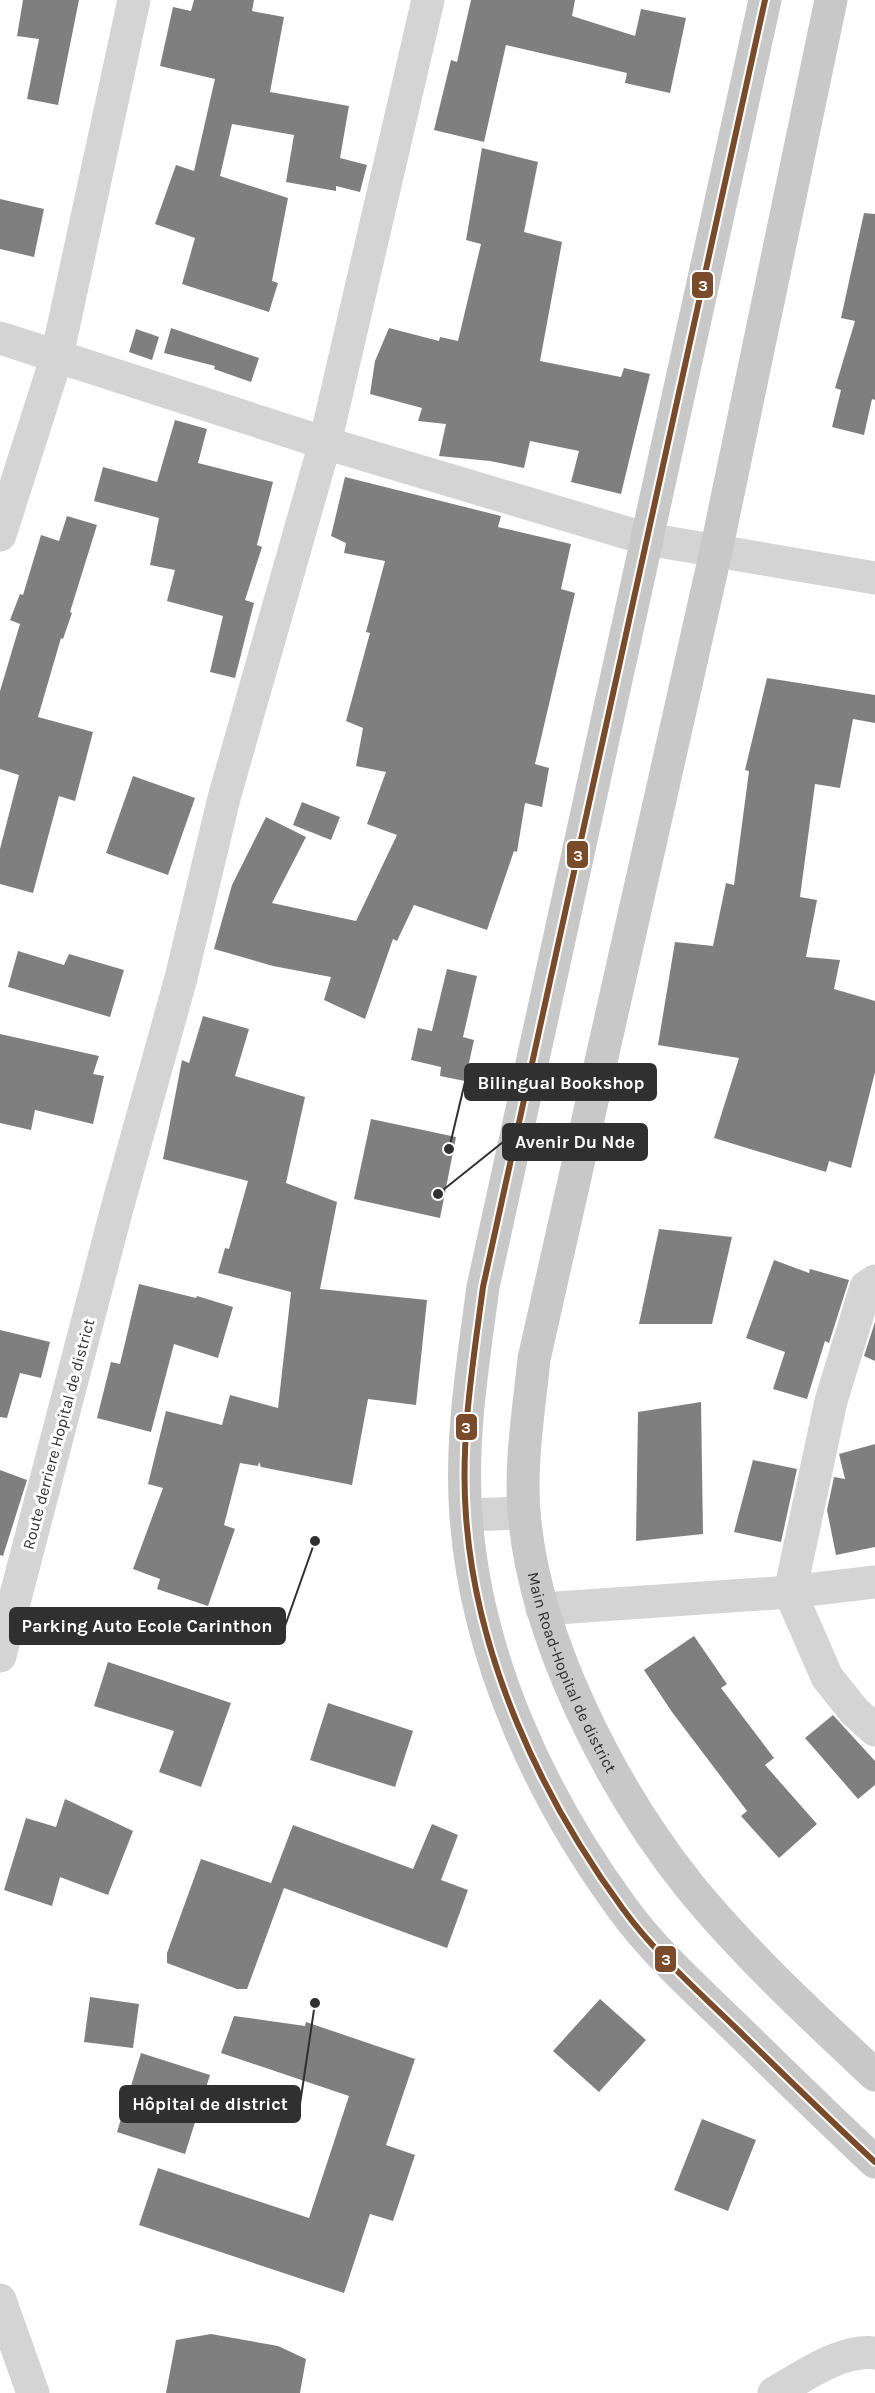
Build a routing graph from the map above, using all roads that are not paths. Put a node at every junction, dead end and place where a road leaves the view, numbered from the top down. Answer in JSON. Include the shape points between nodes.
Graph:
{"nodes":[{"id":1,"x":134,"y":0,"type":"edge"},
{"id":2,"x":428,"y":0,"type":"edge"},
{"id":3,"x":765,"y":0,"type":"edge"},
{"id":4,"x":831,"y":0,"type":"edge"},
{"id":5,"x":0,"y":338,"type":"edge"},
{"id":6,"x":57,"y":356,"type":"junction"},
{"id":7,"x":325,"y":444,"type":"junction"},
{"id":8,"x":0,"y":535,"type":"edge"},
{"id":9,"x":647,"y":539,"type":"junction"},
{"id":10,"x":716,"y":551,"type":"junction"},
{"id":11,"x":875,"y":578,"type":"edge"},
{"id":12,"x":875,"y":1281,"type":"edge"},
{"id":13,"x":524,"y":1513,"type":"junction"},
{"id":14,"x":466,"y":1515,"type":"junction"},
{"id":15,"x":875,"y":1582,"type":"edge"},
{"id":16,"x":790,"y":1592,"type":"junction"},
{"id":17,"x":542,"y":1609,"type":"junction"},
{"id":18,"x":0,"y":1656,"type":"edge"},
{"id":19,"x":875,"y":1730,"type":"edge"},
{"id":20,"x":875,"y":2075,"type":"edge"},
{"id":21,"x":875,"y":2162,"type":"edge"},
{"id":22,"x":0,"y":2300,"type":"edge"},
{"id":23,"x":875,"y":2353,"type":"edge"},
{"id":24,"x":33,"y":2393,"type":"edge"},
{"id":25,"x":774,"y":2393,"type":"edge"}],
"edges":[{"from":1,"to":6,"type":"street"},
{"from":2,"to":7,"type":"street","name":"Route derriere Hopital de district"},
{"from":3,"to":9,"type":"main road"},
{"from":4,"to":10,"type":"main road","name":"Main Road-Hopital de district"},
{"from":5,"to":6,"type":"street"},
{"from":6,"to":7,"type":"street"},
{"from":6,"to":8,"type":"street"},
{"from":7,"to":9,"type":"street"},
{"from":7,"to":18,"type":"street","name":"Route derriere Hopital de district","via":[[224,798],[181,978]]},
{"from":9,"to":10,"type":"street"},
{"from":9,"to":14,"type":"main road","via":[[483,1287],[465,1434]]},
{"from":10,"to":11,"type":"street"},
{"from":10,"to":13,"type":"main road","name":"Main Road-Hopital de district","via":[[534,1359],[524,1448]]},
{"from":12,"to":16,"type":"street","via":[[866,1287],[831,1401]]},
{"from":13,"to":14,"type":"street"},
{"from":13,"to":17,"type":"main road","name":"Main Road-Hopital de district"},
{"from":14,"to":21,"type":"main road","via":[[477,1599],[505,1691],[538,1769],[578,1841],[624,1911],[697,1990]]},
{"from":15,"to":16,"type":"street"},
{"from":16,"to":17,"type":"street"},
{"from":16,"to":19,"type":"street","via":[[827,1677]]},
{"from":17,"to":20,"type":"main road","name":"Main Road-Hopital de district","via":[[580,1708],[629,1800],[691,1888],[780,1984]]},
{"from":22,"to":24,"type":"street"},
{"from":23,"to":25,"type":"street","via":[[833,2361]]}]}
